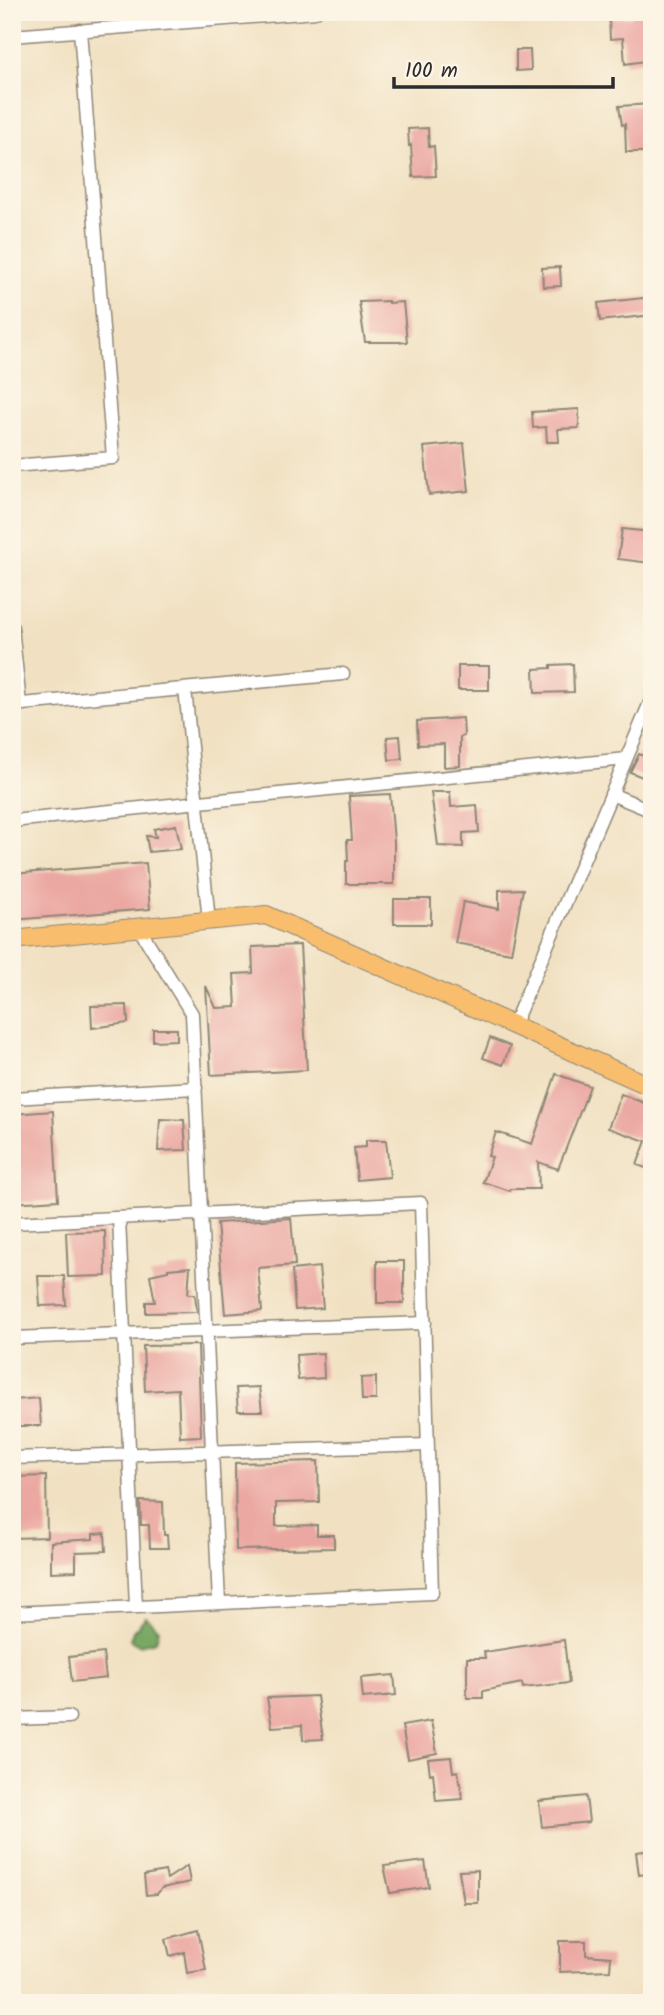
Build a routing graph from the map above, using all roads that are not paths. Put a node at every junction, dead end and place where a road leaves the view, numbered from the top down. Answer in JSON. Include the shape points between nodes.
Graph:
{"nodes":[{"id":1,"x":315,"y":12,"type":"edge"},
{"id":2,"x":80,"y":30,"type":"junction"},
{"id":3,"x":12,"y":36,"type":"edge"},
{"id":4,"x":12,"y":466,"type":"edge"},
{"id":5,"x":12,"y":627,"type":"edge"},
{"id":6,"x":343,"y":674,"type":"dead end"},
{"id":7,"x":185,"y":689,"type":"junction"},
{"id":8,"x":652,"y":698,"type":"edge"},
{"id":9,"x":16,"y":705,"type":"edge"},
{"id":10,"x":626,"y":759,"type":"junction"},
{"id":11,"x":611,"y":794,"type":"junction"},
{"id":12,"x":197,"y":802,"type":"junction"},
{"id":13,"x":652,"y":811,"type":"edge"},
{"id":14,"x":12,"y":821,"type":"edge"},
{"id":15,"x":209,"y":921,"type":"junction"},
{"id":16,"x":139,"y":928,"type":"junction"},
{"id":17,"x":12,"y":940,"type":"edge"},
{"id":18,"x":514,"y":1024,"type":"junction"},
{"id":19,"x":652,"y":1087,"type":"edge"},
{"id":20,"x":195,"y":1088,"type":"junction"},
{"id":21,"x":12,"y":1098,"type":"edge"},
{"id":22,"x":201,"y":1213,"type":"junction"},
{"id":23,"x":119,"y":1218,"type":"junction"},
{"id":24,"x":12,"y":1223,"type":"edge"},
{"id":25,"x":425,"y":1323,"type":"junction"},
{"id":26,"x":206,"y":1331,"type":"junction"},
{"id":27,"x":124,"y":1334,"type":"junction"},
{"id":28,"x":12,"y":1338,"type":"edge"},
{"id":29,"x":428,"y":1446,"type":"junction"},
{"id":30,"x":212,"y":1452,"type":"junction"},
{"id":31,"x":129,"y":1454,"type":"junction"},
{"id":32,"x":12,"y":1458,"type":"edge"},
{"id":33,"x":219,"y":1603,"type":"junction"},
{"id":34,"x":136,"y":1607,"type":"junction"},
{"id":35,"x":12,"y":1613,"type":"edge"},
{"id":36,"x":69,"y":1717,"type":"dead end"},
{"id":37,"x":12,"y":1719,"type":"edge"}],
"edges":[{"from":1,"to":2,"type":"street"},
{"from":2,"to":3,"type":"street"},
{"from":2,"to":4,"type":"street","via":[[113,458]]},
{"from":5,"to":9,"type":"street"},
{"from":6,"to":7,"type":"street"},
{"from":7,"to":9,"type":"street"},
{"from":7,"to":12,"type":"street"},
{"from":8,"to":10,"type":"street"},
{"from":10,"to":11,"type":"street"},
{"from":10,"to":12,"type":"street"},
{"from":11,"to":13,"type":"street"},
{"from":11,"to":18,"type":"street"},
{"from":12,"to":14,"type":"street"},
{"from":12,"to":15,"type":"street"},
{"from":15,"to":16,"type":"main road"},
{"from":15,"to":18,"type":"main road","via":[[266,915]]},
{"from":16,"to":17,"type":"main road"},
{"from":16,"to":20,"type":"street","via":[[192,1014]]},
{"from":18,"to":19,"type":"main road"},
{"from":20,"to":21,"type":"street"},
{"from":20,"to":22,"type":"street"},
{"from":22,"to":23,"type":"street"},
{"from":22,"to":25,"type":"street","via":[[421,1203]]},
{"from":22,"to":26,"type":"street"},
{"from":23,"to":24,"type":"street"},
{"from":23,"to":27,"type":"street"},
{"from":25,"to":26,"type":"street"},
{"from":25,"to":29,"type":"street"},
{"from":26,"to":27,"type":"street"},
{"from":26,"to":30,"type":"street"},
{"from":27,"to":28,"type":"street"},
{"from":27,"to":31,"type":"street"},
{"from":29,"to":30,"type":"street"},
{"from":29,"to":33,"type":"street","via":[[432,1593]]},
{"from":30,"to":31,"type":"street"},
{"from":30,"to":33,"type":"street"},
{"from":31,"to":32,"type":"street"},
{"from":31,"to":34,"type":"street"},
{"from":33,"to":34,"type":"street"},
{"from":34,"to":35,"type":"street"},
{"from":36,"to":37,"type":"street"}]}
